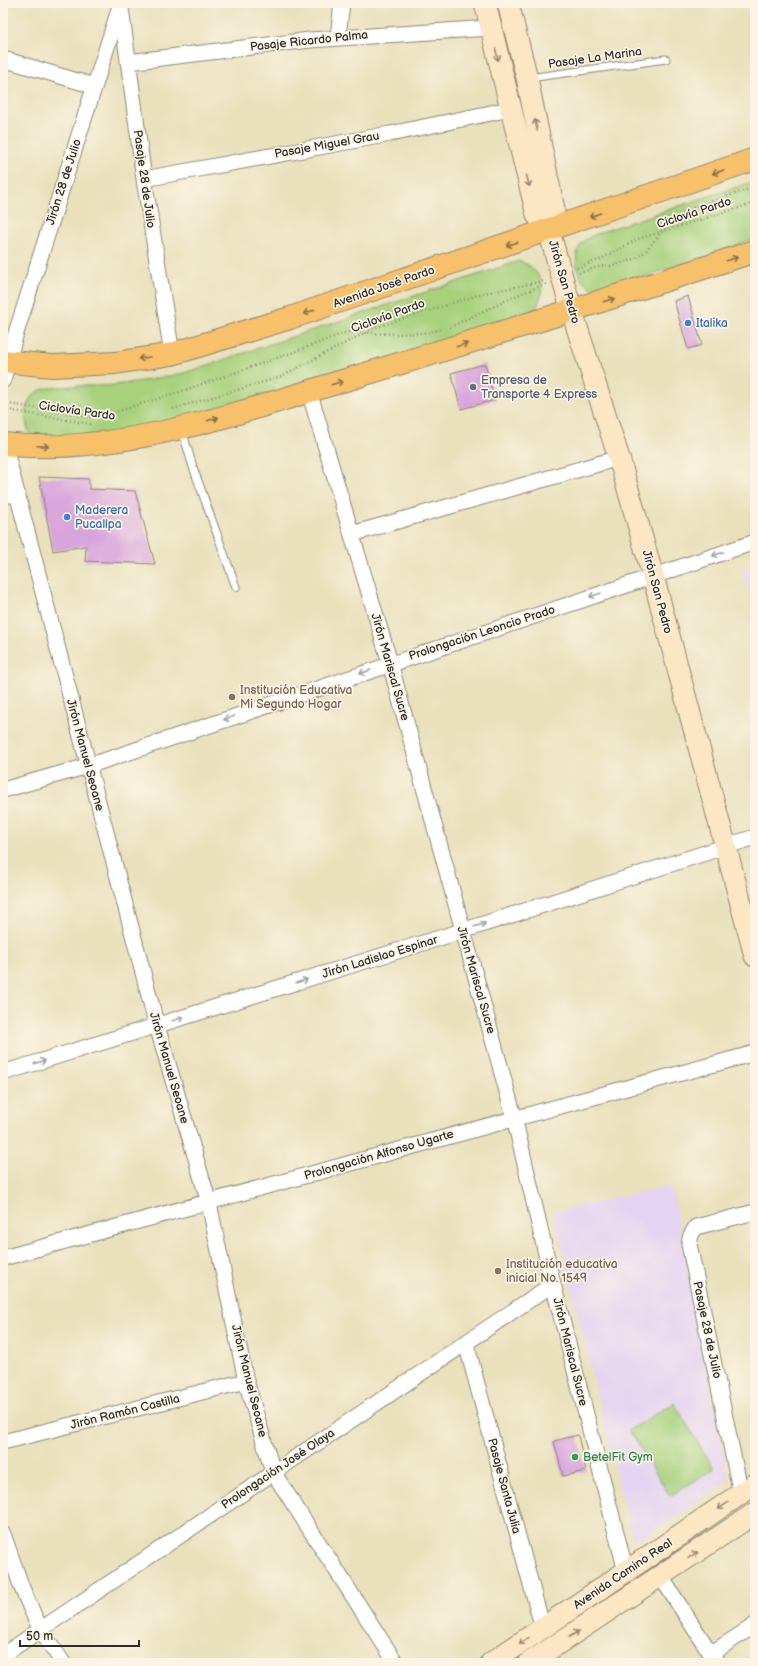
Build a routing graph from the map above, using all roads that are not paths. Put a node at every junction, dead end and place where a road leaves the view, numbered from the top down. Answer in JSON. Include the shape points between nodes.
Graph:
{"nodes":[{"id":1,"x":121,"y":3,"type":"edge"},
{"id":2,"x":342,"y":3,"type":"edge"},
{"id":3,"x":485,"y":3,"type":"edge"},
{"id":4,"x":508,"y":3,"type":"edge"},
{"id":5,"x":490,"y":28,"type":"junction"},
{"id":6,"x":338,"y":37,"type":"junction"},
{"id":7,"x":3,"y":59,"type":"edge"},
{"id":8,"x":666,"y":59,"type":"dead end"},
{"id":9,"x":128,"y":62,"type":"junction"},
{"id":10,"x":527,"y":78,"type":"junction"},
{"id":11,"x":94,"y":86,"type":"junction"},
{"id":12,"x":510,"y":109,"type":"junction"},
{"id":13,"x":755,"y":159,"type":"edge"},
{"id":14,"x":144,"y":179,"type":"junction"},
{"id":15,"x":549,"y":231,"type":"junction"},
{"id":16,"x":755,"y":251,"type":"edge"},
{"id":17,"x":572,"y":312,"type":"junction"},
{"id":18,"x":172,"y":354,"type":"junction"},
{"id":19,"x":5,"y":368,"type":"edge"},
{"id":20,"x":309,"y":391,"type":"junction"},
{"id":21,"x":175,"y":419,"type":"junction"},
{"id":22,"x":4,"y":444,"type":"edge"},
{"id":23,"x":618,"y":458,"type":"junction"},
{"id":24,"x":10,"y":495,"type":"edge"},
{"id":25,"x":352,"y":534,"type":"junction"},
{"id":26,"x":755,"y":542,"type":"edge"},
{"id":27,"x":653,"y":576,"type":"junction"},
{"id":28,"x":236,"y":587,"type":"dead end"},
{"id":29,"x":390,"y":663,"type":"junction"},
{"id":30,"x":88,"y":766,"type":"junction"},
{"id":31,"x":3,"y":790,"type":"edge"},
{"id":32,"x":755,"y":837,"type":"edge"},
{"id":33,"x":725,"y":846,"type":"junction"},
{"id":34,"x":462,"y":931,"type":"junction"},
{"id":35,"x":755,"y":956,"type":"edge"},
{"id":36,"x":157,"y":1026,"type":"junction"},
{"id":37,"x":755,"y":1052,"type":"edge"},
{"id":38,"x":3,"y":1073,"type":"edge"},
{"id":39,"x":514,"y":1117,"type":"junction"},
{"id":40,"x":209,"y":1203,"type":"junction"},
{"id":41,"x":755,"y":1212,"type":"edge"},
{"id":42,"x":3,"y":1258,"type":"edge"},
{"id":43,"x":553,"y":1284,"type":"junction"},
{"id":44,"x":466,"y":1343,"type":"junction"},
{"id":45,"x":246,"y":1381,"type":"junction"},
{"id":46,"x":3,"y":1442,"type":"edge"},
{"id":47,"x":273,"y":1472,"type":"junction"},
{"id":48,"x":748,"y":1489,"type":"edge"},
{"id":49,"x":755,"y":1513,"type":"edge"},
{"id":50,"x":3,"y":1534,"type":"edge"},
{"id":51,"x":626,"y":1572,"type":"junction"},
{"id":52,"x":661,"y":1577,"type":"junction"},
{"id":53,"x":755,"y":1626,"type":"edge"},
{"id":54,"x":40,"y":1629,"type":"junction"},
{"id":55,"x":543,"y":1629,"type":"junction"},
{"id":56,"x":3,"y":1655,"type":"edge"},
{"id":57,"x":714,"y":1658,"type":"edge"},
{"id":58,"x":63,"y":1663,"type":"edge"},
{"id":59,"x":396,"y":1663,"type":"edge"},
{"id":60,"x":491,"y":1663,"type":"edge"},
{"id":61,"x":529,"y":1663,"type":"edge"}],
"edges":[{"from":1,"to":9,"type":"street","name":"Pasaje 28 de Julio"},
{"from":1,"to":11,"type":"street","name":"Jirón 28 de Julio"},
{"from":2,"to":6,"type":"street"},
{"from":3,"to":5,"type":"main road","name":"Jirón San Pedro"},
{"from":4,"to":10,"type":"main road","name":"Jirón San Pedro"},
{"from":5,"to":6,"type":"street","name":"Pasaje Ricardo Palma"},
{"from":5,"to":12,"type":"main road","name":"Jirón San Pedro","one_way":true},
{"from":6,"to":9,"type":"street","name":"Pasaje Ricardo Palma"},
{"from":7,"to":11,"type":"street"},
{"from":8,"to":10,"type":"lane","name":"Pasaje La Marina"},
{"from":9,"to":14,"type":"street","name":"Pasaje 28 de Julio"},
{"from":15,"to":10,"type":"main road","name":"Jirón San Pedro","one_way":true,"via":[[554,209]]},
{"from":11,"to":19,"type":"street","name":"Jirón 28 de Julio"},
{"from":12,"to":14,"type":"street","name":"Pasaje Miguel Grau","via":[[390,134]]},
{"from":12,"to":15,"type":"main road","name":"Jirón San Pedro","one_way":true,"via":[[537,214]]},
{"from":13,"to":15,"type":"main road","name":"Avenida José Pardo","one_way":true},
{"from":14,"to":18,"type":"street","name":"Pasaje 28 de Julio"},
{"from":15,"to":17,"type":"main road","name":"Jirón San Pedro"},
{"from":15,"to":18,"type":"main road","name":"Avenida José Pardo","one_way":true,"via":[[290,318]]},
{"from":17,"to":16,"type":"main road","one_way":true},
{"from":20,"to":17,"type":"main road","one_way":true},
{"from":17,"to":23,"type":"main road","name":"Jirón San Pedro"},
{"from":18,"to":19,"type":"main road","name":"Avenida José Pardo","one_way":true,"via":[[115,363]]},
{"from":21,"to":20,"type":"main road","one_way":true},
{"from":20,"to":25,"type":"street","name":"Jirón Mariscal Sucre"},
{"from":22,"to":21,"type":"main road","one_way":true,"via":[[57,447],[116,441]]},
{"from":21,"to":28,"type":"lane"},
{"from":22,"to":24,"type":"street","name":"Jirón Manuel Seoane"},
{"from":23,"to":25,"type":"street"},
{"from":23,"to":27,"type":"main road","name":"Jirón San Pedro"},
{"from":24,"to":30,"type":"street","name":"Jirón Manuel Seoane"},
{"from":25,"to":29,"type":"street","name":"Jirón Mariscal Sucre"},
{"from":26,"to":27,"type":"street","name":"Prolongación Leoncio Prado","one_way":true},
{"from":27,"to":29,"type":"street","name":"Prolongación Leoncio Prado","one_way":true},
{"from":27,"to":33,"type":"main road","name":"Jirón San Pedro"},
{"from":29,"to":30,"type":"street","name":"Prolongación Leoncio Prado","one_way":true},
{"from":29,"to":34,"type":"street","name":"Jirón Mariscal Sucre"},
{"from":30,"to":31,"type":"street","name":"Prolongación Leoncio Prado"},
{"from":30,"to":36,"type":"street","name":"Jirón Manuel Seoane"},
{"from":32,"to":33,"type":"street","name":"Jirón Ladislao Espinar"},
{"from":34,"to":33,"type":"street","name":"Jirón Ladislao Espinar","one_way":true},
{"from":33,"to":35,"type":"main road","name":"Jirón San Pedro"},
{"from":36,"to":34,"type":"street","name":"Jirón Ladislao Espinar","one_way":true},
{"from":34,"to":39,"type":"street","name":"Jirón Mariscal Sucre"},
{"from":38,"to":36,"type":"street","name":"Jirón Ladislao Espinar","one_way":true},
{"from":36,"to":40,"type":"street","name":"Jirón Manuel Seoane"},
{"from":37,"to":39,"type":"street","name":"Prolongación Alfonso Ugarte"},
{"from":39,"to":40,"type":"street","name":"Prolongación Alfonso Ugarte"},
{"from":39,"to":43,"type":"street","name":"Jirón Mariscal Sucre"},
{"from":40,"to":42,"type":"street","name":"Prolongación Alfonso Ugarte"},
{"from":40,"to":45,"type":"street","name":"Jirón Manuel Seoane"},
{"from":41,"to":48,"type":"street","name":"Pasaje 28 de Julio","via":[[696,1227],[689,1244]]},
{"from":43,"to":44,"type":"street","name":"Prolongación José Olaya"},
{"from":43,"to":51,"type":"street","name":"Jirón Mariscal Sucre"},
{"from":44,"to":47,"type":"street","name":"Prolongación José Olaya"},
{"from":44,"to":55,"type":"street","name":"Pasaje Santa Julia"},
{"from":45,"to":46,"type":"street","name":"Jirón Ramón Castilla"},
{"from":45,"to":47,"type":"street","name":"Jirón Manuel Seoane"},
{"from":47,"to":54,"type":"street","name":"Prolongación José Olaya"},
{"from":47,"to":59,"type":"street","name":"Jirón Manuel Seoane"},
{"from":48,"to":51,"type":"main road","name":"Avenida Camino Real","one_way":true},
{"from":52,"to":49,"type":"main road","name":"Avenida Camino Real","one_way":true},
{"from":50,"to":54,"type":"street"},
{"from":51,"to":55,"type":"main road","name":"Avenida Camino Real"},
{"from":52,"to":57,"type":"street"},
{"from":61,"to":52,"type":"main road","name":"Avenida Camino Real","one_way":true},
{"from":53,"to":57,"type":"street"},
{"from":54,"to":56,"type":"street","name":"Prolongación José Olaya"},
{"from":54,"to":58,"type":"street"},
{"from":55,"to":60,"type":"main road","name":"Avenida Camino Real","one_way":true}]}
